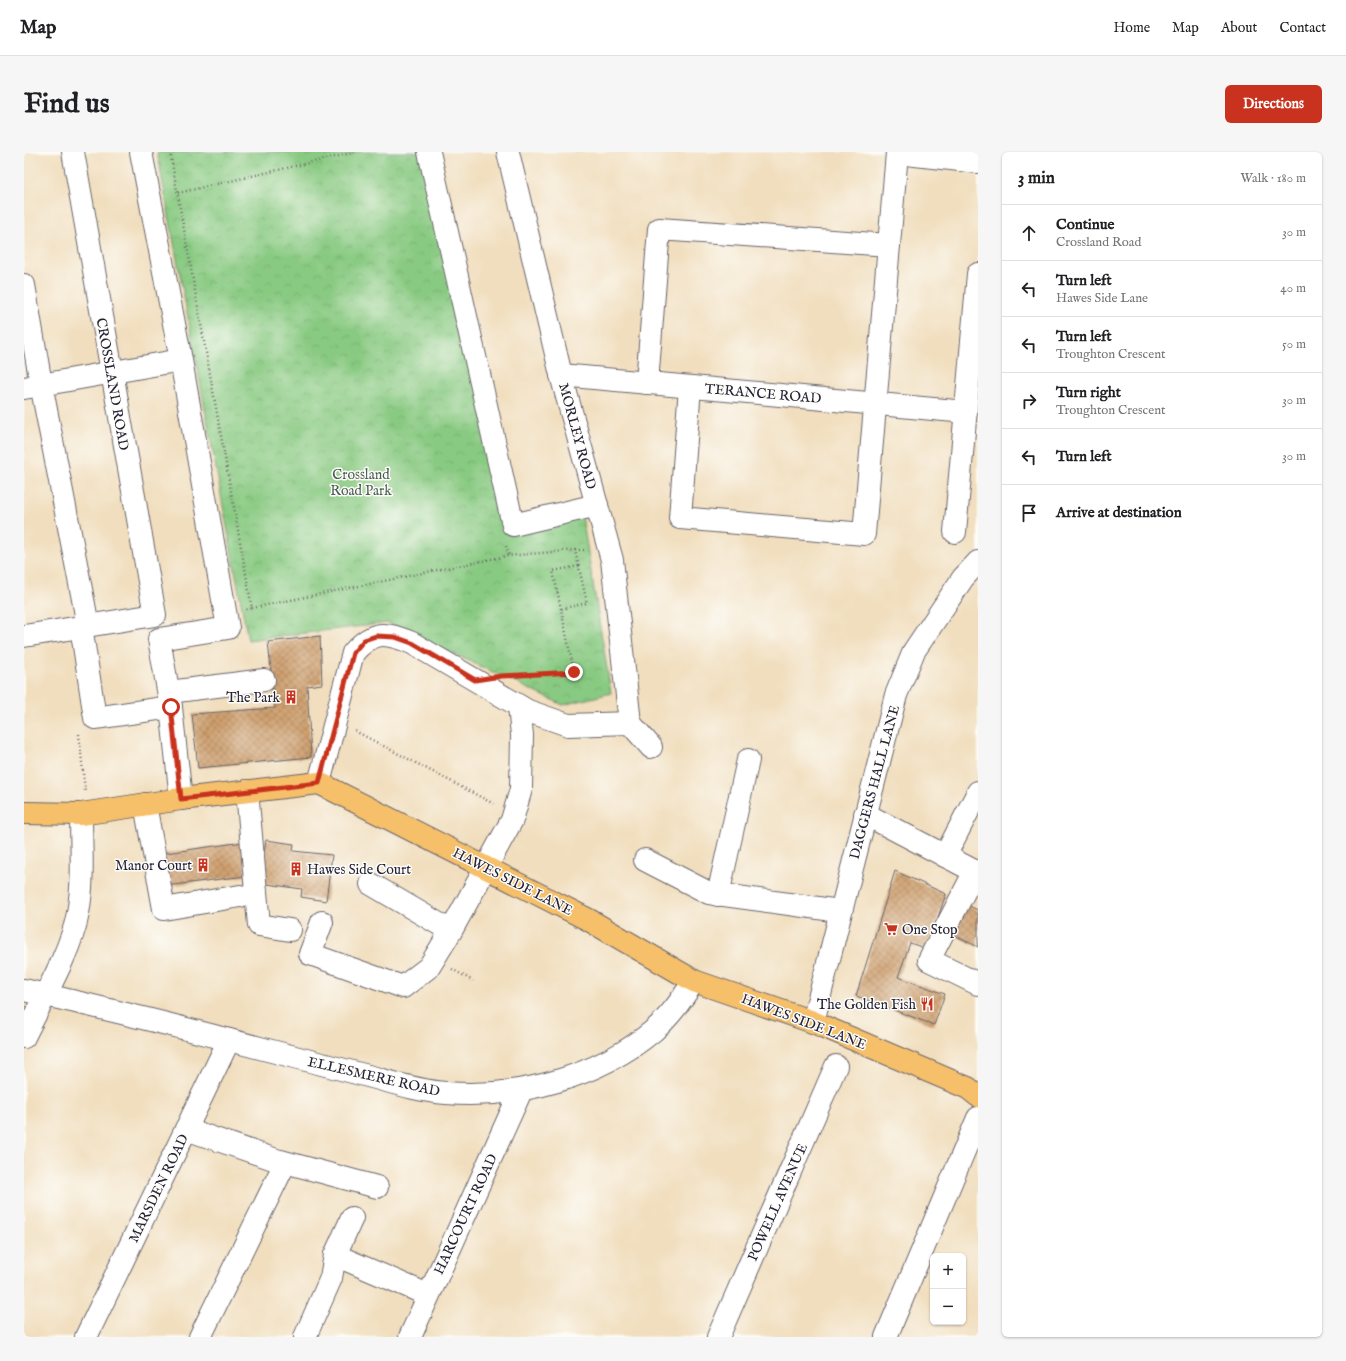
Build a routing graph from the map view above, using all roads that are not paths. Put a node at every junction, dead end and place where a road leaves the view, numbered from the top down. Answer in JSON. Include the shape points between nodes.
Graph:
{"nodes":[{"id":1,"x":75,"y":152,"type":"edge"},
{"id":2,"x":141,"y":152,"type":"edge"},
{"id":3,"x":429,"y":152,"type":"edge"},
{"id":4,"x":508,"y":152,"type":"edge"},
{"id":5,"x":978,"y":162,"type":"edge"},
{"id":6,"x":889,"y":245,"type":"junction"},
{"id":7,"x":978,"y":274,"type":"edge"},
{"id":8,"x":24,"y":285,"type":"edge"},
{"id":9,"x":181,"y":360,"type":"junction"},
{"id":10,"x":110,"y":371,"type":"junction"},
{"id":11,"x":561,"y":375,"type":"junction"},
{"id":12,"x":647,"y":383,"type":"junction"},
{"id":13,"x":32,"y":386,"type":"edge"},
{"id":14,"x":690,"y":387,"type":"junction"},
{"id":15,"x":876,"y":404,"type":"junction"},
{"id":16,"x":966,"y":412,"type":"junction"},
{"id":17,"x":597,"y":505,"type":"junction"},
{"id":18,"x":955,"y":532,"type":"dead end"},
{"id":19,"x":978,"y":562,"type":"edge"},
{"id":20,"x":85,"y":625,"type":"junction"},
{"id":21,"x":24,"y":636,"type":"edge"},
{"id":22,"x":264,"y":680,"type":"dead end"},
{"id":23,"x":170,"y":700,"type":"junction"},
{"id":24,"x":519,"y":706,"type":"junction"},
{"id":25,"x":630,"y":723,"type":"junction"},
{"id":26,"x":652,"y":747,"type":"dead end"},
{"id":27,"x":748,"y":760,"type":"dead end"},
{"id":28,"x":319,"y":783,"type":"junction"},
{"id":29,"x":247,"y":791,"type":"junction"},
{"id":30,"x":978,"y":792,"type":"edge"},
{"id":31,"x":181,"y":799,"type":"junction"},
{"id":32,"x":145,"y":804,"type":"junction"},
{"id":33,"x":24,"y":813,"type":"edge"},
{"id":34,"x":84,"y":814,"type":"junction"},
{"id":35,"x":865,"y":814,"type":"junction"},
{"id":36,"x":945,"y":856,"type":"junction"},
{"id":37,"x":645,"y":860,"type":"dead end"},
{"id":38,"x":486,"y":868,"type":"junction"},
{"id":39,"x":976,"y":872,"type":"edge"},
{"id":40,"x":371,"y":884,"type":"dead end"},
{"id":41,"x":718,"y":895,"type":"junction"},
{"id":42,"x":240,"y":896,"type":"dead end"},
{"id":43,"x":840,"y":911,"type":"junction"},
{"id":44,"x":322,"y":922,"type":"dead end"},
{"id":45,"x":290,"y":930,"type":"dead end"},
{"id":46,"x":451,"y":931,"type":"junction"},
{"id":47,"x":694,"y":982,"type":"junction"},
{"id":48,"x":978,"y":984,"type":"edge"},
{"id":49,"x":34,"y":992,"type":"edge"},
{"id":50,"x":812,"y":1022,"type":"junction"},
{"id":51,"x":24,"y":1036,"type":"edge"},
{"id":52,"x":229,"y":1040,"type":"junction"},
{"id":53,"x":836,"y":1066,"type":"dead end"},
{"id":54,"x":521,"y":1091,"type":"junction"},
{"id":55,"x":978,"y":1096,"type":"edge"},
{"id":56,"x":978,"y":1118,"type":"edge"},
{"id":57,"x":186,"y":1129,"type":"junction"},
{"id":58,"x":281,"y":1161,"type":"junction"},
{"id":59,"x":377,"y":1187,"type":"dead end"},
{"id":60,"x":352,"y":1218,"type":"dead end"},
{"id":61,"x":335,"y":1255,"type":"junction"},
{"id":62,"x":428,"y":1295,"type":"junction"},
{"id":63,"x":86,"y":1337,"type":"edge"},
{"id":64,"x":200,"y":1337,"type":"edge"},
{"id":65,"x":305,"y":1337,"type":"edge"},
{"id":66,"x":410,"y":1337,"type":"edge"},
{"id":67,"x":718,"y":1337,"type":"edge"},
{"id":68,"x":886,"y":1337,"type":"edge"}],
"edges":[{"from":1,"to":10,"type":"street","name":"CROSSLAND ROAD"},
{"from":2,"to":9,"type":"street"},
{"from":3,"to":17,"type":"street","via":[[514,525]]},
{"from":4,"to":11,"type":"street","name":"MORLEY ROAD"},
{"from":5,"to":6,"type":"street","via":[[897,154]]},
{"from":6,"to":12,"type":"street","via":[[659,228]]},
{"from":6,"to":15,"type":"street"},
{"from":7,"to":16,"type":"street"},
{"from":8,"to":13,"type":"street"},
{"from":9,"to":10,"type":"street"},
{"from":9,"to":23,"type":"street","via":[[228,628],[160,639]]},
{"from":10,"to":13,"type":"street"},
{"from":10,"to":20,"type":"street","name":"CROSSLAND ROAD","via":[[154,615]]},
{"from":11,"to":12,"type":"street","name":"TERANCE ROAD"},
{"from":11,"to":17,"type":"street","name":"MORLEY ROAD"},
{"from":12,"to":14,"type":"street","name":"TERANCE ROAD"},
{"from":13,"to":20,"type":"street"},
{"from":14,"to":15,"type":"street","name":"TERANCE ROAD"},
{"from":14,"to":15,"type":"street","via":[[680,518],[864,534]]},
{"from":15,"to":16,"type":"street","name":"TERANCE ROAD"},
{"from":16,"to":18,"type":"street"},
{"from":17,"to":25,"type":"street","name":"MORLEY ROAD","via":[[612,560]]},
{"from":19,"to":35,"type":"street","name":"DAGGERS HALL LANE","via":[[963,578],[914,651],[896,695]]},
{"from":20,"to":21,"type":"street"},
{"from":20,"to":23,"type":"street","via":[[95,718]]},
{"from":22,"to":23,"type":"street"},
{"from":23,"to":31,"type":"street"},
{"from":24,"to":25,"type":"street","via":[[568,725]]},
{"from":24,"to":28,"type":"street","via":[[412,643],[395,637],[376,636],[364,640],[353,653]]},
{"from":24,"to":38,"type":"street","via":[[522,735],[521,789],[513,814]]},
{"from":25,"to":26,"type":"street"},
{"from":27,"to":41,"type":"street"},
{"from":28,"to":29,"type":"main road"},
{"from":28,"to":38,"type":"main road","name":"HAWES SIDE LANE"},
{"from":29,"to":31,"type":"main road"},
{"from":29,"to":45,"type":"street","via":[[259,925]]},
{"from":30,"to":36,"type":"street"},
{"from":31,"to":32,"type":"main road"},
{"from":32,"to":34,"type":"main road"},
{"from":32,"to":42,"type":"street","via":[[164,910]]},
{"from":33,"to":34,"type":"main road"},
{"from":34,"to":49,"type":"street","via":[[78,913],[70,940]]},
{"from":35,"to":36,"type":"street"},
{"from":35,"to":43,"type":"street","name":"DAGGERS HALL LANE"},
{"from":36,"to":39,"type":"street"},
{"from":37,"to":41,"type":"street","via":[[709,893]]},
{"from":38,"to":46,"type":"street"},
{"from":38,"to":47,"type":"main road","name":"HAWES SIDE LANE","via":[[589,920]]},
{"from":39,"to":48,"type":"street","via":[[929,960]]},
{"from":40,"to":46,"type":"street"},
{"from":41,"to":43,"type":"street"},
{"from":43,"to":50,"type":"street","name":"DAGGERS HALL LANE"},
{"from":44,"to":46,"type":"street","via":[[310,954],[403,987],[429,967]]},
{"from":47,"to":50,"type":"main road","name":"HAWES SIDE LANE"},
{"from":47,"to":54,"type":"street","name":"ELLESMERE ROAD","via":[[675,1009],[653,1031],[626,1050],[562,1080]]},
{"from":49,"to":51,"type":"street"},
{"from":49,"to":52,"type":"street","name":"ELLESMERE ROAD"},
{"from":50,"to":55,"type":"main road","name":"HAWES SIDE LANE","via":[[968,1088]]},
{"from":52,"to":54,"type":"street","name":"ELLESMERE ROAD","via":[[409,1087],[445,1093]]},
{"from":52,"to":57,"type":"street","name":"MARSDEN ROAD"},
{"from":53,"to":67,"type":"street","name":"POWELL AVENUE"},
{"from":54,"to":62,"type":"street","name":"HARCOURT ROAD"},
{"from":56,"to":68,"type":"street"},
{"from":57,"to":58,"type":"street"},
{"from":57,"to":63,"type":"street","name":"MARSDEN ROAD"},
{"from":58,"to":59,"type":"street"},
{"from":58,"to":64,"type":"street","via":[[285,1163]]},
{"from":60,"to":61,"type":"street"},
{"from":61,"to":62,"type":"street"},
{"from":61,"to":65,"type":"street","via":[[331,1278]]},
{"from":62,"to":66,"type":"street","name":"HARCOURT ROAD"}]}
